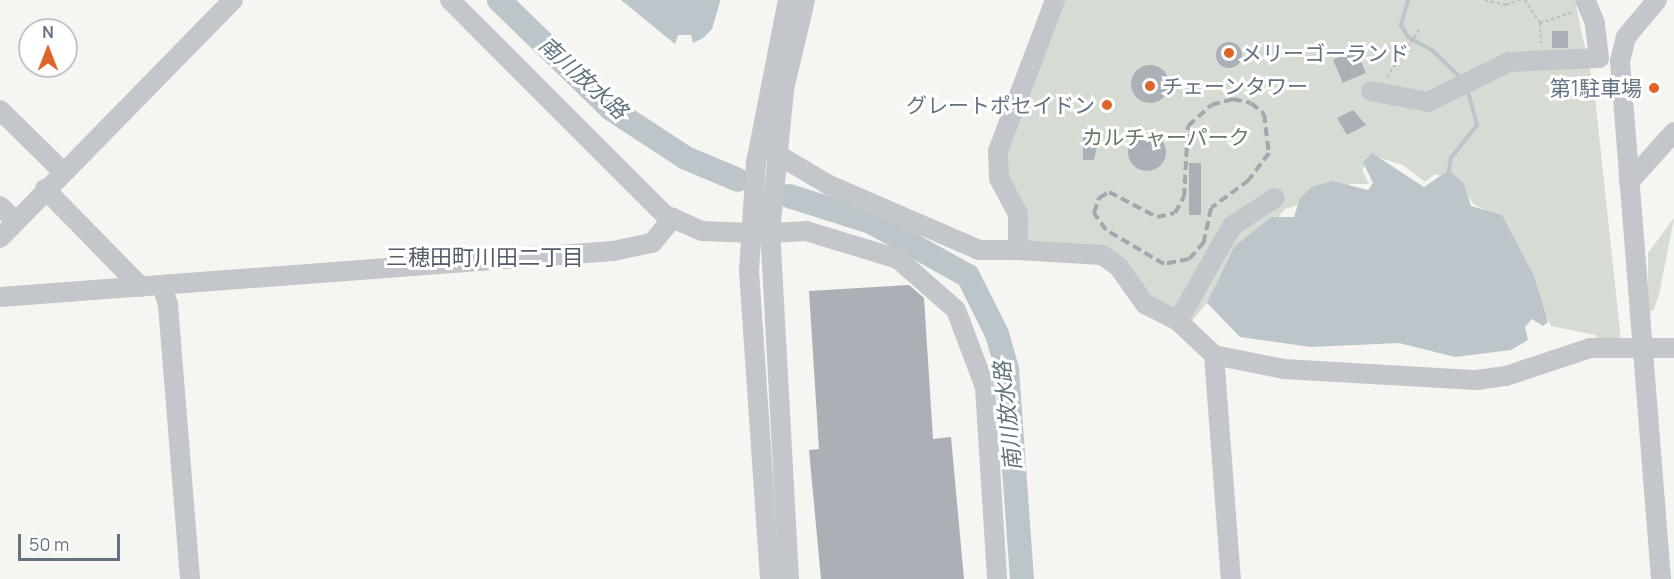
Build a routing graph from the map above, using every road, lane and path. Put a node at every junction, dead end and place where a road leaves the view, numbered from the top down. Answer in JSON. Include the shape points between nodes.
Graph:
{"nodes":[{"id":1,"x":233,"y":0,"type":"edge"},
{"id":2,"x":450,"y":0,"type":"edge"},
{"id":3,"x":788,"y":0,"type":"edge"},
{"id":4,"x":805,"y":0,"type":"edge"},
{"id":5,"x":1054,"y":0,"type":"edge"},
{"id":6,"x":1485,"y":0,"type":"edge"},
{"id":7,"x":1519,"y":0,"type":"edge"},
{"id":8,"x":1525,"y":0,"type":"edge"},
{"id":9,"x":1657,"y":0,"type":"edge"},
{"id":10,"x":1587,"y":4,"type":"edge"},
{"id":11,"x":1540,"y":23,"type":"junction"},
{"id":12,"x":1419,"y":30,"type":"dead end"},
{"id":13,"x":1541,"y":58,"type":"junction"},
{"id":14,"x":1374,"y":92,"type":"joint"},
{"id":15,"x":0,"y":110,"type":"edge"},
{"id":16,"x":1674,"y":132,"type":"edge"},
{"id":17,"x":768,"y":162,"type":"junction"},
{"id":18,"x":62,"y":171,"type":"junction"},
{"id":19,"x":1629,"y":182,"type":"junction"},
{"id":20,"x":45,"y":189,"type":"junction"},
{"id":21,"x":1275,"y":198,"type":"dead end"},
{"id":22,"x":0,"y":206,"type":"edge"},
{"id":23,"x":673,"y":218,"type":"junction"},
{"id":24,"x":16,"y":221,"type":"junction"},
{"id":25,"x":761,"y":233,"type":"junction"},
{"id":26,"x":0,"y":238,"type":"edge"},
{"id":27,"x":1018,"y":250,"type":"junction"},
{"id":28,"x":162,"y":286,"type":"junction"},
{"id":29,"x":141,"y":287,"type":"junction"},
{"id":30,"x":0,"y":297,"type":"edge"},
{"id":31,"x":1178,"y":321,"type":"junction"},
{"id":32,"x":1641,"y":345,"type":"junction"},
{"id":33,"x":1674,"y":348,"type":"edge"},
{"id":34,"x":1214,"y":355,"type":"junction"},
{"id":35,"x":190,"y":579,"type":"edge"},
{"id":36,"x":770,"y":579,"type":"edge"},
{"id":37,"x":789,"y":579,"type":"edge"},
{"id":38,"x":997,"y":579,"type":"edge"},
{"id":39,"x":1231,"y":579,"type":"edge"},
{"id":40,"x":1661,"y":579,"type":"edge"}],
"edges":[{"from":1,"to":18,"type":"street"},
{"from":2,"to":23,"type":"street"},
{"from":3,"to":17,"type":"street"},
{"from":4,"to":17,"type":"street"},
{"from":5,"to":27,"type":"street","via":[[998,151],[999,179],[1018,214]]},
{"from":6,"to":7,"type":"path","via":[[1506,5]]},
{"from":8,"to":11,"type":"path"},
{"from":9,"to":19,"type":"street","via":[[1626,37],[1620,61]]},
{"from":10,"to":11,"type":"path"},
{"from":10,"to":13,"type":"street","via":[[1599,58]]},
{"from":11,"to":13,"type":"path"},
{"from":12,"to":14,"type":"path"},
{"from":13,"to":14,"type":"street","via":[[1509,62],[1428,102]]},
{"from":15,"to":18,"type":"street"},
{"from":16,"to":19,"type":"street"},
{"from":17,"to":25,"type":"street","via":[[771,208]]},
{"from":17,"to":25,"type":"street","via":[[752,201]]},
{"from":17,"to":27,"type":"street","via":[[979,250]]},
{"from":18,"to":20,"type":"street"},
{"from":19,"to":32,"type":"street"},
{"from":20,"to":24,"type":"street"},
{"from":20,"to":29,"type":"street"},
{"from":21,"to":31,"type":"street","via":[[1232,226]]},
{"from":22,"to":24,"type":"street"},
{"from":23,"to":25,"type":"street","via":[[702,231]]},
{"from":23,"to":28,"type":"street","via":[[652,243],[613,251]]},
{"from":24,"to":26,"type":"street"},
{"from":25,"to":36,"type":"street","via":[[752,326]]},
{"from":25,"to":37,"type":"street"},
{"from":25,"to":38,"type":"street","via":[[806,231],[898,259],[956,310],[985,387]]},
{"from":27,"to":31,"type":"street","via":[[1102,255],[1118,266],[1145,304]]},
{"from":28,"to":29,"type":"street"},
{"from":28,"to":35,"type":"street","via":[[168,305]]},
{"from":29,"to":30,"type":"street"},
{"from":31,"to":34,"type":"street"},
{"from":32,"to":33,"type":"street"},
{"from":32,"to":34,"type":"street","via":[[1567,353],[1506,376],[1477,380],[1284,369]]},
{"from":32,"to":40,"type":"street"},
{"from":34,"to":39,"type":"street"}]}
